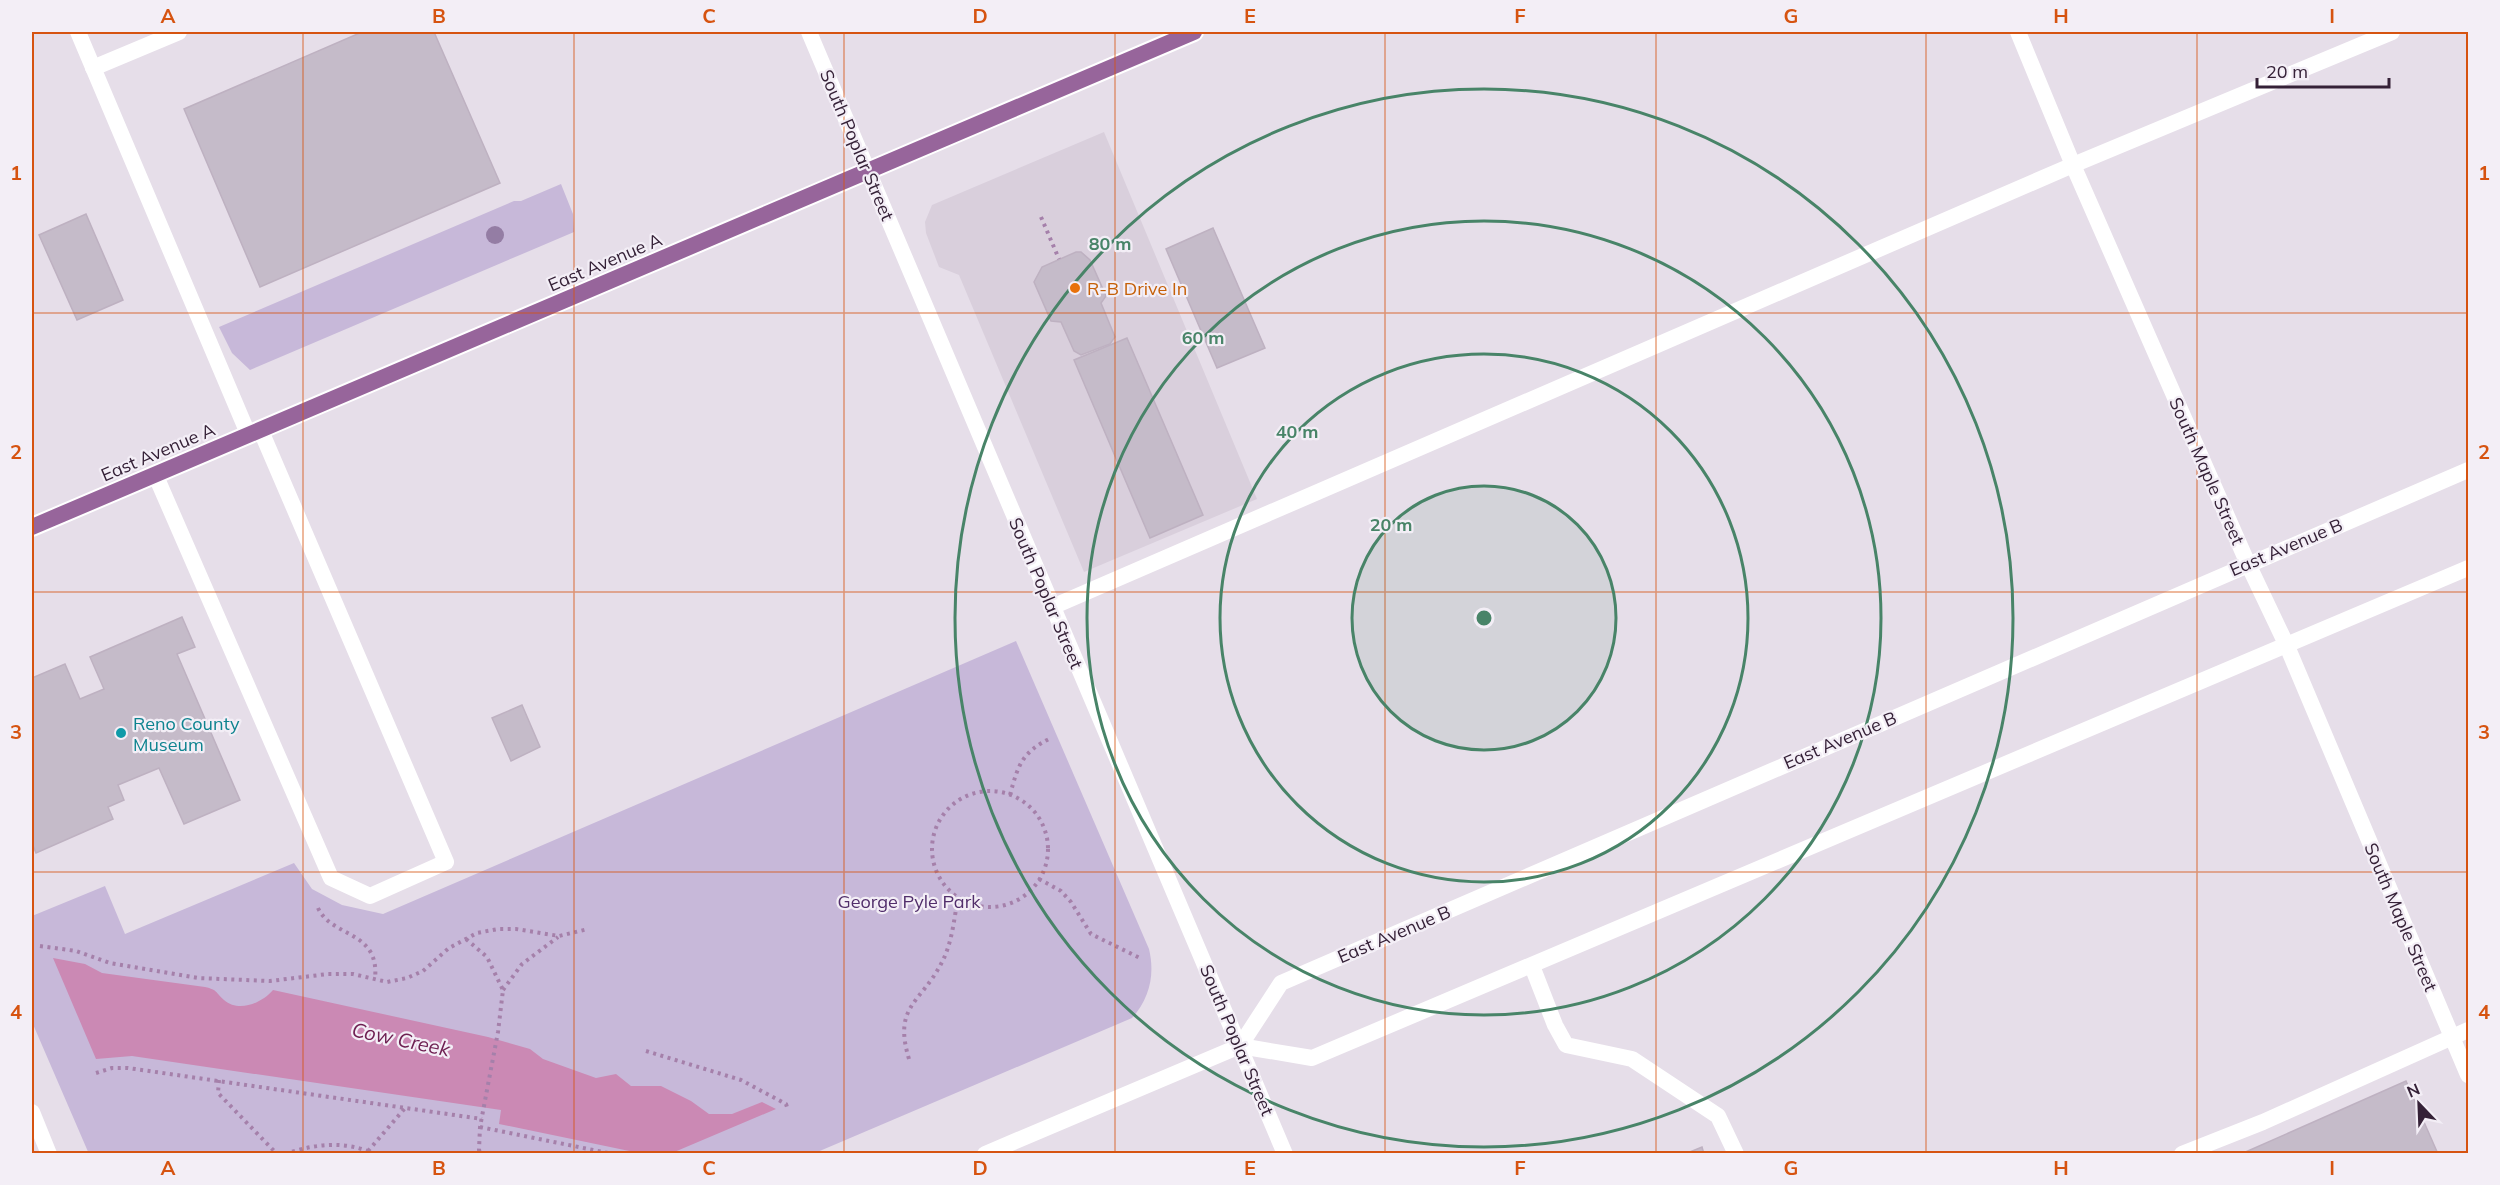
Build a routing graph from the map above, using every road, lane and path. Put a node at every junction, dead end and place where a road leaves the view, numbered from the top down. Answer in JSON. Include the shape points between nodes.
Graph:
{"nodes":[{"id":1,"x":78,"y":32,"type":"edge"},
{"id":2,"x":179,"y":32,"type":"edge"},
{"id":3,"x":809,"y":32,"type":"edge"},
{"id":4,"x":1194,"y":32,"type":"edge"},
{"id":5,"x":2018,"y":32,"type":"edge"},
{"id":6,"x":2392,"y":32,"type":"edge"},
{"id":7,"x":93,"y":68,"type":"junction"},
{"id":8,"x":2073,"y":165,"type":"junction"},
{"id":9,"x":868,"y":171,"type":"junction"},
{"id":10,"x":1041,"y":217,"type":"dead end"},
{"id":11,"x":1059,"y":259,"type":"dead end"},
{"id":12,"x":255,"y":433,"type":"junction"},
{"id":13,"x":2469,"y":470,"type":"edge"},
{"id":14,"x":155,"y":474,"type":"junction"},
{"id":15,"x":32,"y":527,"type":"edge"},
{"id":16,"x":2248,"y":564,"type":"junction"},
{"id":17,"x":2469,"y":568,"type":"edge"},
{"id":18,"x":1052,"y":607,"type":"junction"},
{"id":19,"x":2287,"y":646,"type":"junction"},
{"id":20,"x":1051,"y":738,"type":"dead end"},
{"id":21,"x":1010,"y":795,"type":"junction"},
{"id":22,"x":1039,"y":879,"type":"junction"},
{"id":23,"x":958,"y":897,"type":"junction"},
{"id":24,"x":588,"y":929,"type":"dead end"},
{"id":25,"x":559,"y":936,"type":"junction"},
{"id":26,"x":466,"y":939,"type":"junction"},
{"id":27,"x":40,"y":946,"type":"dead end"},
{"id":28,"x":1142,"y":959,"type":"dead end"},
{"id":29,"x":1532,"y":966,"type":"junction"},
{"id":30,"x":502,"y":990,"type":"junction"},
{"id":31,"x":2469,"y":1030,"type":"edge"},
{"id":32,"x":2451,"y":1037,"type":"junction"},
{"id":33,"x":1240,"y":1046,"type":"junction"},
{"id":34,"x":646,"y":1051,"type":"dead end"},
{"id":35,"x":909,"y":1059,"type":"dead end"},
{"id":36,"x":96,"y":1073,"type":"dead end"},
{"id":37,"x":2469,"y":1076,"type":"edge"},
{"id":38,"x":219,"y":1080,"type":"junction"},
{"id":39,"x":406,"y":1107,"type":"junction"},
{"id":40,"x":788,"y":1110,"type":"dead end"},
{"id":41,"x":32,"y":1112,"type":"edge"},
{"id":42,"x":482,"y":1119,"type":"junction"},
{"id":43,"x":480,"y":1127,"type":"junction"},
{"id":44,"x":368,"y":1151,"type":"junction"},
{"id":45,"x":49,"y":1154,"type":"edge"},
{"id":46,"x":277,"y":1154,"type":"edge"},
{"id":47,"x":285,"y":1154,"type":"edge"},
{"id":48,"x":374,"y":1154,"type":"edge"},
{"id":49,"x":481,"y":1154,"type":"edge"},
{"id":50,"x":613,"y":1154,"type":"edge"},
{"id":51,"x":986,"y":1154,"type":"edge"},
{"id":52,"x":1285,"y":1154,"type":"edge"},
{"id":53,"x":1736,"y":1154,"type":"edge"},
{"id":54,"x":2182,"y":1154,"type":"edge"}],
"edges":[{"from":1,"to":7,"type":"street"},
{"from":2,"to":7,"type":"street"},
{"from":3,"to":9,"type":"street","name":"South Poplar Street"},
{"from":4,"to":9,"type":"main road","name":"East Avenue A"},
{"from":5,"to":8,"type":"street","name":"South Maple Street"},
{"from":6,"to":8,"type":"street"},
{"from":7,"to":12,"type":"street"},
{"from":8,"to":16,"type":"street","name":"South Maple Street"},
{"from":8,"to":18,"type":"street"},
{"from":9,"to":12,"type":"main road","name":"East Avenue A"},
{"from":9,"to":18,"type":"street","name":"South Poplar Street"},
{"from":10,"to":11,"type":"path"},
{"from":12,"to":14,"type":"main road","name":"East Avenue A"},
{"from":12,"to":14,"type":"street","via":[[446,862],[370,896],[331,878]]},
{"from":13,"to":16,"type":"street","name":"East Avenue B"},
{"from":14,"to":15,"type":"main road","name":"East Avenue A"},
{"from":16,"to":19,"type":"street","name":"South Maple Street"},
{"from":16,"to":33,"type":"street","name":"East Avenue B","via":[[1281,983]]},
{"from":17,"to":19,"type":"street"},
{"from":18,"to":33,"type":"street","name":"South Poplar Street"},
{"from":19,"to":29,"type":"street"},
{"from":19,"to":32,"type":"street","name":"South Maple Street"},
{"from":20,"to":21,"type":"path","via":[[1026,754]]},
{"from":21,"to":22,"type":"path","via":[[1024,801],[1037,814],[1046,832],[1048,850]]},
{"from":21,"to":23,"type":"path","via":[[988,791],[969,794],[952,804],[940,818],[933,836],[932,855],[937,874]]},
{"from":22,"to":23,"type":"path","via":[[1020,898],[1002,906],[983,907]]},
{"from":22,"to":28,"type":"path","via":[[1061,891],[1091,933]]},
{"from":23,"to":35,"type":"path","via":[[948,951],[908,1011],[903,1040]]},
{"from":24,"to":25,"type":"path"},
{"from":25,"to":26,"type":"path","via":[[498,929]]},
{"from":25,"to":30,"type":"path","via":[[522,964]]},
{"from":26,"to":27,"type":"path","via":[[423,971],[387,982],[354,974],[270,981],[198,978]]},
{"from":26,"to":30,"type":"path","via":[[487,957]]},
{"from":29,"to":33,"type":"street","via":[[1312,1058]]},
{"from":29,"to":53,"type":"street","via":[[1566,1045],[1632,1059],[1718,1116]]},
{"from":30,"to":42,"type":"path"},
{"from":31,"to":32,"type":"street"},
{"from":32,"to":37,"type":"street","name":"South Maple Street"},
{"from":32,"to":54,"type":"street"},
{"from":33,"to":51,"type":"street"},
{"from":33,"to":52,"type":"street","name":"South Poplar Street"},
{"from":34,"to":40,"type":"path","via":[[741,1080],[786,1104]]},
{"from":36,"to":38,"type":"path","via":[[128,1068]]},
{"from":38,"to":39,"type":"path"},
{"from":38,"to":46,"type":"path","via":[[218,1093]]},
{"from":39,"to":42,"type":"path"},
{"from":39,"to":44,"type":"path"},
{"from":41,"to":45,"type":"street"},
{"from":42,"to":43,"type":"path"},
{"from":43,"to":49,"type":"path"},
{"from":43,"to":50,"type":"path"},
{"from":44,"to":47,"type":"path","via":[[345,1145]]},
{"from":44,"to":48,"type":"path"}]}
